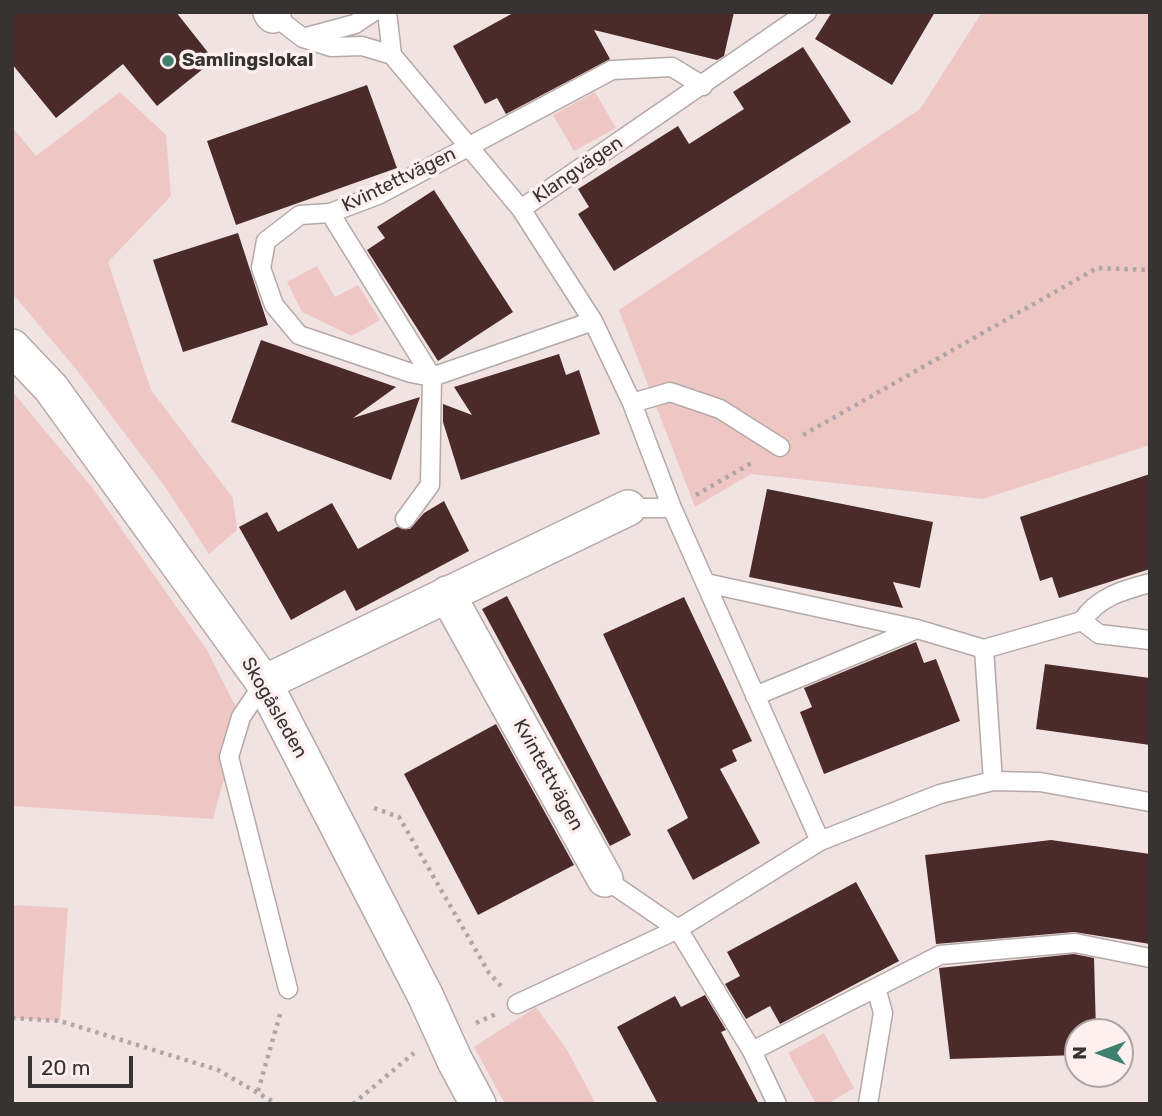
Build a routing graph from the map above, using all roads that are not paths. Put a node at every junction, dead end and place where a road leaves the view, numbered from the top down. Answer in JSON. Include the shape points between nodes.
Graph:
{"nodes":[{"id":1,"x":373,"y":12,"type":"edge"},
{"id":2,"x":387,"y":12,"type":"edge"},
{"id":3,"x":807,"y":12,"type":"edge"},
{"id":4,"x":272,"y":14,"type":"edge"},
{"id":5,"x":303,"y":38,"type":"junction"},
{"id":6,"x":392,"y":55,"type":"junction"},
{"id":7,"x":703,"y":86,"type":"junction"},
{"id":8,"x":469,"y":146,"type":"junction"},
{"id":9,"x":521,"y":209,"type":"junction"},
{"id":10,"x":330,"y":214,"type":"junction"},
{"id":11,"x":593,"y":321,"type":"junction"},
{"id":12,"x":12,"y":347,"type":"edge"},
{"id":13,"x":432,"y":377,"type":"junction"},
{"id":14,"x":632,"y":403,"type":"junction"},
{"id":15,"x":780,"y":447,"type":"road end"},
{"id":16,"x":628,"y":508,"type":"joint"},
{"id":17,"x":673,"y":508,"type":"junction"},
{"id":18,"x":405,"y":519,"type":"dead end"},
{"id":19,"x":706,"y":583,"type":"junction"},
{"id":20,"x":1150,"y":583,"type":"edge"},
{"id":21,"x":447,"y":594,"type":"junction"},
{"id":22,"x":1082,"y":621,"type":"junction"},
{"id":23,"x":917,"y":629,"type":"junction"},
{"id":24,"x":1150,"y":640,"type":"edge"},
{"id":25,"x":984,"y":649,"type":"junction"},
{"id":26,"x":264,"y":683,"type":"junction"},
{"id":27,"x":755,"y":696,"type":"junction"},
{"id":28,"x":993,"y":781,"type":"junction"},
{"id":29,"x":1150,"y":802,"type":"edge"},
{"id":30,"x":820,"y":841,"type":"junction"},
{"id":31,"x":605,"y":879,"type":"joint"},
{"id":32,"x":678,"y":929,"type":"junction"},
{"id":33,"x":1150,"y":958,"type":"edge"},
{"id":34,"x":288,"y":989,"type":"road end"},
{"id":35,"x":877,"y":990,"type":"junction"},
{"id":36,"x":517,"y":1004,"type":"road end"},
{"id":37,"x":752,"y":1051,"type":"junction"},
{"id":38,"x":478,"y":1104,"type":"edge"},
{"id":39,"x":777,"y":1104,"type":"edge"},
{"id":40,"x":868,"y":1104,"type":"edge"}],
"edges":[{"from":1,"to":5,"type":"lane","via":[[355,24]]},
{"from":2,"to":6,"type":"lane"},
{"from":3,"to":7,"type":"lane","name":"Klangvägen"},
{"from":4,"to":5,"type":"lane"},
{"from":5,"to":6,"type":"lane","via":[[331,47],[362,46]]},
{"from":6,"to":8,"type":"lane","name":"Klangvägen"},
{"from":7,"to":8,"type":"lane","via":[[673,66],[612,70]]},
{"from":7,"to":9,"type":"lane","name":"Klangvägen"},
{"from":8,"to":9,"type":"lane","name":"Klangvägen"},
{"from":8,"to":10,"type":"lane","name":"Kvintettvägen","via":[[378,195]]},
{"from":9,"to":11,"type":"lane"},
{"from":10,"to":13,"type":"lane","name":"Kvintettvägen"},
{"from":10,"to":13,"type":"lane","name":"Kvintettvägen","via":[[300,215],[266,241],[261,268],[274,305],[299,335]]},
{"from":11,"to":13,"type":"lane"},
{"from":11,"to":14,"type":"lane"},
{"from":12,"to":26,"type":"street","name":"Skogåsleden","via":[[51,388]]},
{"from":13,"to":18,"type":"lane","via":[[429,485]]},
{"from":14,"to":15,"type":"lane","via":[[670,393],[720,409]]},
{"from":14,"to":17,"type":"lane"},
{"from":16,"to":17,"type":"lane"},
{"from":16,"to":21,"type":"street"},
{"from":17,"to":19,"type":"lane"},
{"from":19,"to":23,"type":"lane"},
{"from":19,"to":27,"type":"lane"},
{"from":20,"to":22,"type":"lane","via":[[1093,604]]},
{"from":21,"to":26,"type":"street"},
{"from":21,"to":31,"type":"street","name":"Kvintettvägen"},
{"from":22,"to":24,"type":"lane","via":[[1099,634]]},
{"from":22,"to":25,"type":"lane"},
{"from":23,"to":25,"type":"lane"},
{"from":23,"to":27,"type":"lane"},
{"from":25,"to":28,"type":"lane"},
{"from":26,"to":34,"type":"lane","via":[[241,717],[229,757]]},
{"from":26,"to":38,"type":"street","name":"Skogåsleden","bridge":true},
{"from":27,"to":30,"type":"lane"},
{"from":28,"to":29,"type":"lane","via":[[1040,782]]},
{"from":28,"to":30,"type":"lane","via":[[940,794]]},
{"from":30,"to":32,"type":"lane"},
{"from":31,"to":32,"type":"lane","name":"Kvintettvägen"},
{"from":32,"to":36,"type":"lane"},
{"from":32,"to":37,"type":"lane"},
{"from":33,"to":35,"type":"lane","via":[[1075,943],[940,955]]},
{"from":35,"to":37,"type":"lane"},
{"from":35,"to":40,"type":"lane","via":[[883,1013]]},
{"from":37,"to":39,"type":"lane"}]}
